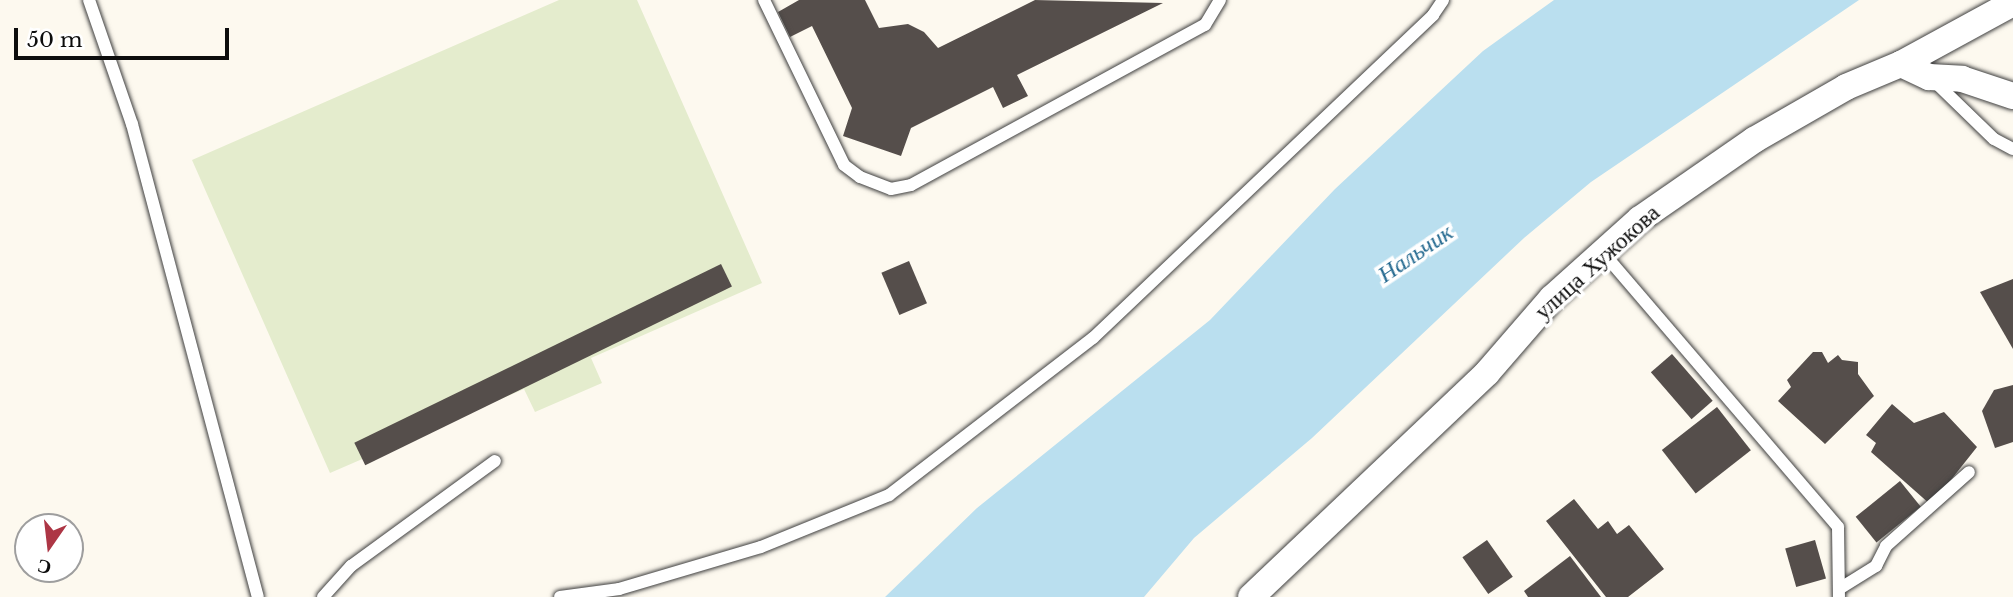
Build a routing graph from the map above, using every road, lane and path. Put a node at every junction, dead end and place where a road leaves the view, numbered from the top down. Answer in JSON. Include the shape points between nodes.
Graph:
{"nodes":[{"id":1,"x":89,"y":0,"type":"edge"},
{"id":2,"x":764,"y":0,"type":"edge"},
{"id":3,"x":1220,"y":0,"type":"edge"},
{"id":4,"x":1443,"y":0,"type":"edge"},
{"id":5,"x":2013,"y":3,"type":"edge"},
{"id":6,"x":1901,"y":64,"type":"junction"},
{"id":7,"x":1929,"y":77,"type":"junction"},
{"id":8,"x":2013,"y":96,"type":"edge"},
{"id":9,"x":2013,"y":149,"type":"edge"},
{"id":10,"x":1605,"y":255,"type":"junction"},
{"id":11,"x":495,"y":461,"type":"dead end"},
{"id":12,"x":1969,"y":472,"type":"dead end"},
{"id":13,"x":1839,"y":593,"type":"edge"},
{"id":14,"x":258,"y":597,"type":"edge"},
{"id":15,"x":323,"y":597,"type":"edge"},
{"id":16,"x":560,"y":597,"type":"edge"},
{"id":17,"x":1251,"y":597,"type":"edge"}],
"edges":[{"from":1,"to":14,"type":"lane","via":[[132,124]]},
{"from":2,"to":3,"type":"lane","via":[[844,164],[871,182],[900,188],[1205,25]]},
{"from":4,"to":16,"type":"lane","via":[[1433,15],[1093,338],[889,495],[761,547],[618,589]]},
{"from":5,"to":6,"type":"street","name":"улица Хужокова"},
{"from":6,"to":7,"type":"street"},
{"from":6,"to":10,"type":"street","name":"улица Хужокова","via":[[1846,87],[1765,133],[1640,219]]},
{"from":7,"to":8,"type":"street","via":[[1962,79]]},
{"from":7,"to":9,"type":"lane","via":[[1994,139]]},
{"from":10,"to":13,"type":"lane","via":[[1838,527]]},
{"from":10,"to":17,"type":"street","name":"улица Хужокова","via":[[1552,298],[1488,373]]},
{"from":11,"to":15,"type":"lane","via":[[351,566]]},
{"from":12,"to":13,"type":"lane","via":[[1886,546],[1877,566]]}]}
